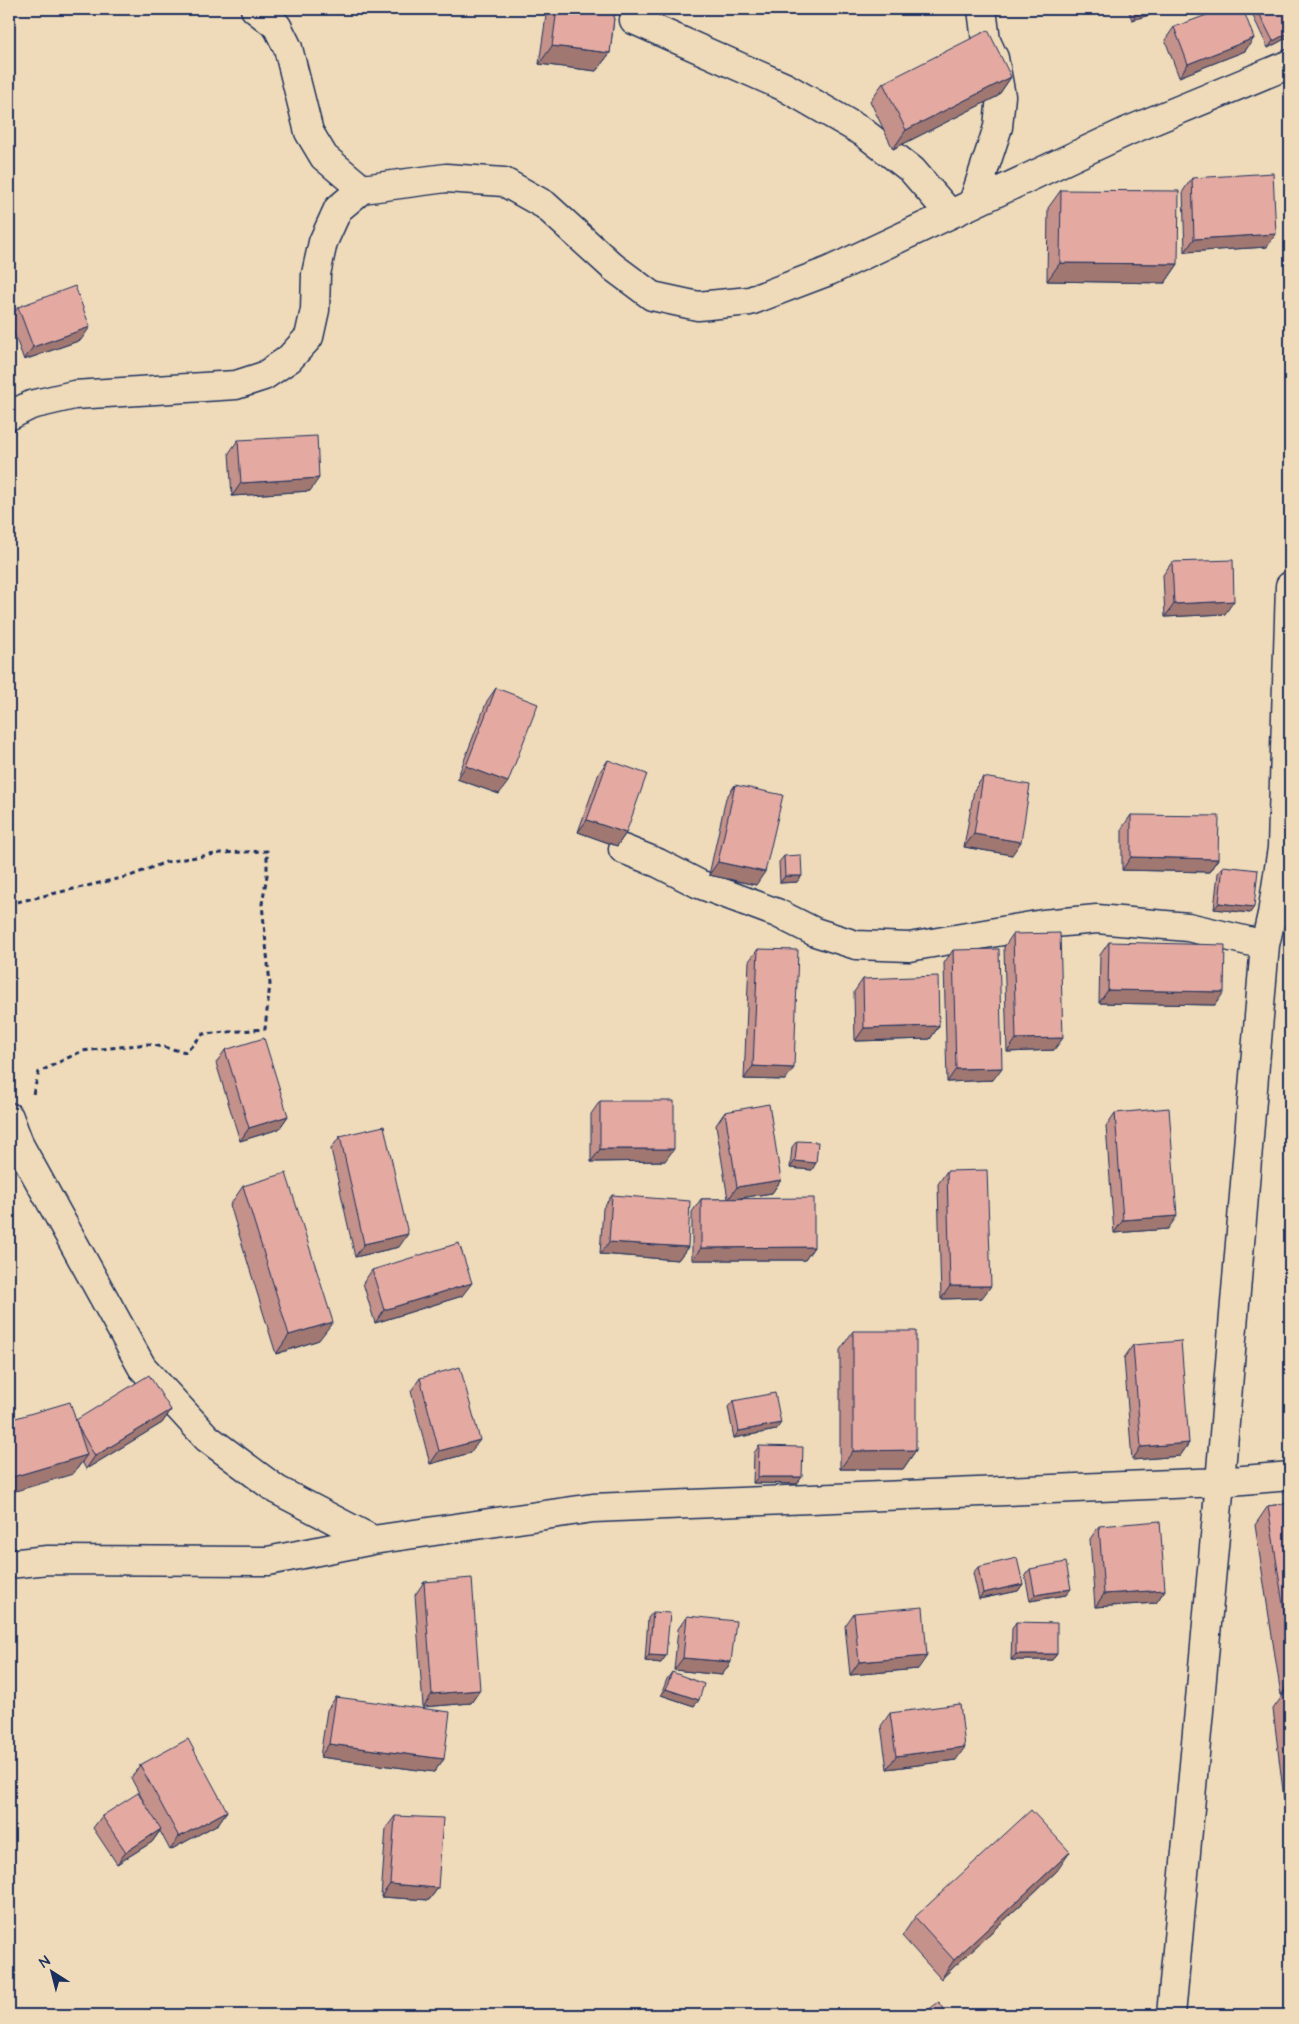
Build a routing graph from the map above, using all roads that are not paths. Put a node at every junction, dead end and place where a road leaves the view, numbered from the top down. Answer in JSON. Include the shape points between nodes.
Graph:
{"nodes":[{"id":1,"x":255,"y":9,"type":"edge"},
{"id":2,"x":982,"y":9,"type":"edge"},
{"id":3,"x":634,"y":20,"type":"dead end"},
{"id":4,"x":1290,"y":64,"type":"edge"},
{"id":5,"x":362,"y":189,"type":"junction"},
{"id":6,"x":961,"y":208,"type":"junction"},
{"id":7,"x":9,"y":416,"type":"edge"},
{"id":8,"x":1290,"y":586,"type":"edge"},
{"id":9,"x":623,"y":849,"type":"edge"},
{"id":10,"x":1281,"y":915,"type":"edge"},
{"id":11,"x":1265,"y":945,"type":"junction"},
{"id":12,"x":9,"y":1117,"type":"edge"},
{"id":13,"x":1290,"y":1476,"type":"edge"},
{"id":14,"x":1220,"y":1482,"type":"junction"},
{"id":15,"x":373,"y":1540,"type":"junction"},
{"id":16,"x":9,"y":1564,"type":"edge"},
{"id":17,"x":1171,"y":2015,"type":"edge"}],
"edges":[{"from":1,"to":5,"type":"street","via":[[276,26],[288,48],[309,132],[324,157]]},
{"from":2,"to":6,"type":"street","via":[[986,41],[994,58],[1001,96],[998,128]]},
{"from":3,"to":6,"type":"street","via":[[785,87],[864,132]]},
{"from":4,"to":6,"type":"street","via":[[1128,131]]},
{"from":5,"to":6,"type":"street","via":[[446,178],[504,182],[545,205],[652,296],[698,306],[750,301],[829,271]]},
{"from":5,"to":7,"type":"street","via":[[338,209],[323,242],[309,337],[289,358],[264,376],[236,385],[74,395],[31,405]]},
{"from":8,"to":10,"type":"street"},
{"from":9,"to":11,"type":"street","via":[[699,884],[778,913],[815,932],[856,945],[909,947],[1043,924],[1097,919],[1188,927]]},
{"from":10,"to":11,"type":"street"},
{"from":11,"to":14,"type":"street"},
{"from":12,"to":15,"type":"street","via":[[20,1146],[142,1367],[207,1438],[277,1490]]},
{"from":13,"to":14,"type":"street"},
{"from":14,"to":15,"type":"street","via":[[593,1508]]},
{"from":14,"to":17,"type":"street"},
{"from":15,"to":16,"type":"street","via":[[268,1561],[48,1560]]}]}
